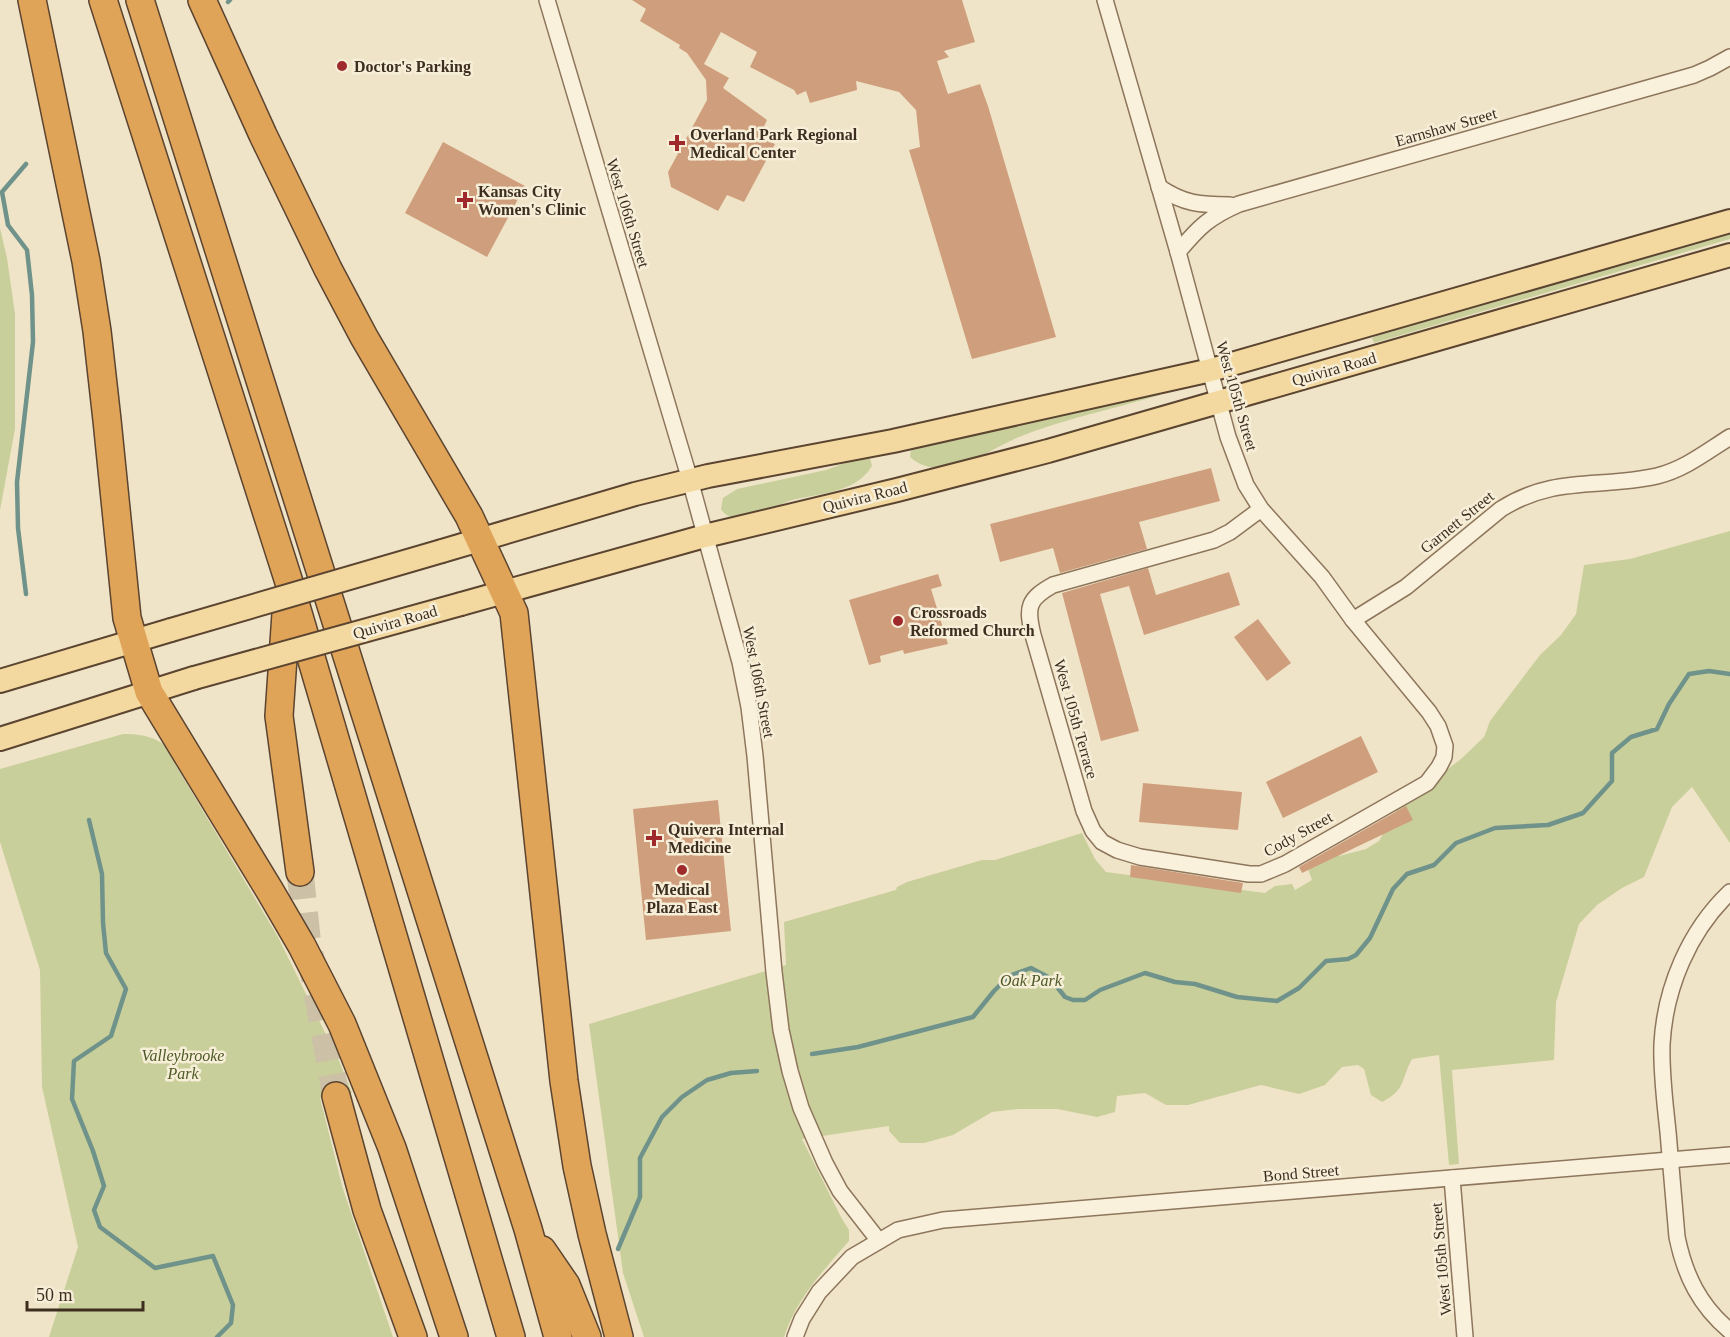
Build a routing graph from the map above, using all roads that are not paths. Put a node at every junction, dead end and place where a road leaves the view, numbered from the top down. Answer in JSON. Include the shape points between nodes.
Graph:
{"nodes":[{"id":1,"x":32,"y":0,"type":"edge"},
{"id":2,"x":103,"y":0,"type":"edge"},
{"id":3,"x":140,"y":0,"type":"edge"},
{"id":4,"x":202,"y":0,"type":"edge"},
{"id":5,"x":547,"y":0,"type":"edge"},
{"id":6,"x":1105,"y":0,"type":"edge"},
{"id":7,"x":1730,"y":57,"type":"edge"},
{"id":8,"x":1159,"y":187,"type":"junction"},
{"id":9,"x":1239,"y":204,"type":"junction"},
{"id":10,"x":1730,"y":221,"type":"edge"},
{"id":11,"x":1178,"y":252,"type":"junction"},
{"id":12,"x":1730,"y":255,"type":"edge"},
{"id":13,"x":1211,"y":370,"type":"junction"},
{"id":14,"x":1219,"y":402,"type":"junction"},
{"id":15,"x":1730,"y":437,"type":"edge"},
{"id":16,"x":690,"y":480,"type":"junction"},
{"id":17,"x":1261,"y":509,"type":"junction"},
{"id":18,"x":705,"y":536,"type":"junction"},
{"id":19,"x":480,"y":540,"type":"junction"},
{"id":20,"x":288,"y":579,"type":"junction"},
{"id":21,"x":504,"y":591,"type":"junction"},
{"id":22,"x":1353,"y":620,"type":"junction"},
{"id":23,"x":134,"y":642,"type":"junction"},
{"id":24,"x":0,"y":681,"type":"edge"},
{"id":25,"x":148,"y":692,"type":"junction"},
{"id":26,"x":0,"y":739,"type":"edge"},
{"id":27,"x":1444,"y":746,"type":"joint"},
{"id":28,"x":1102,"y":842,"type":"joint"},
{"id":29,"x":300,"y":872,"type":"tunnel mouth"},
{"id":30,"x":1730,"y":892,"type":"edge"},
{"id":31,"x":336,"y":1096,"type":"tunnel mouth"},
{"id":32,"x":1730,"y":1155,"type":"edge"},
{"id":33,"x":1670,"y":1160,"type":"junction"},
{"id":34,"x":1452,"y":1178,"type":"junction"},
{"id":35,"x":528,"y":1229,"type":"junction"},
{"id":36,"x":879,"y":1241,"type":"junction"},
{"id":37,"x":1730,"y":1331,"type":"edge"},
{"id":38,"x":413,"y":1337,"type":"edge"},
{"id":39,"x":454,"y":1337,"type":"edge"},
{"id":40,"x":511,"y":1337,"type":"edge"},
{"id":41,"x":558,"y":1337,"type":"edge"},
{"id":42,"x":587,"y":1337,"type":"edge"},
{"id":43,"x":619,"y":1337,"type":"edge"},
{"id":44,"x":795,"y":1337,"type":"edge"},
{"id":45,"x":1466,"y":1337,"type":"edge"}],
"edges":[{"from":1,"to":23,"type":"highway","via":[[90,284],[126,618]]},
{"from":2,"to":20,"type":"highway"},
{"from":3,"to":35,"type":"highway"},
{"from":4,"to":19,"type":"highway","via":[[328,269]]},
{"from":5,"to":16,"type":"street","name":"West 106th Street"},
{"from":6,"to":8,"type":"street","name":"West 105th Street"},
{"from":7,"to":9,"type":"street","name":"Earnshaw Street","via":[[1710,69],[1663,84]]},
{"from":8,"to":9,"type":"street","name":"Earnshaw Street","via":[[1192,204]]},
{"from":8,"to":11,"type":"street","name":"West 105th Street"},
{"from":9,"to":11,"type":"street","name":"Earnshaw Street","via":[[1214,215]]},
{"from":10,"to":13,"type":"main road","name":"Quivira Road"},
{"from":11,"to":13,"type":"street","name":"West 105th Street"},
{"from":12,"to":14,"type":"main road","name":"Quivira Road"},
{"from":13,"to":14,"type":"street","name":"West 105th Street"},
{"from":13,"to":16,"type":"main road","name":"Quivira Road","via":[[893,441]]},
{"from":14,"to":17,"type":"street","name":"West 105th Street","via":[[1246,485]]},
{"from":14,"to":18,"type":"main road","name":"Quivira Road","via":[[897,490]]},
{"from":15,"to":22,"type":"street","name":"Garnett Street","via":[[1698,460],[1659,475],[1560,486],[1517,498],[1406,587]]},
{"from":16,"to":18,"type":"street","name":"West 106th Street"},
{"from":16,"to":19,"type":"main road","name":"Quivira Road"},
{"from":17,"to":22,"type":"street","name":"West 105th Street","via":[[1322,577]]},
{"from":17,"to":28,"type":"street","name":"West 105th Terrace","via":[[1222,537],[1053,585],[1031,601],[1033,634],[1084,812]]},
{"from":18,"to":21,"type":"main road","name":"Quivira Road"},
{"from":18,"to":36,"type":"street","name":"West 106th Street","via":[[749,707],[774,972],[790,1071],[801,1108],[840,1191]]},
{"from":19,"to":21,"type":"highway"},
{"from":19,"to":23,"type":"main road","name":"Quivira Road","bridge":true},
{"from":20,"to":29,"type":"highway","via":[[279,716]]},
{"from":20,"to":40,"type":"highway"},
{"from":21,"to":25,"type":"main road","name":"Quivira Road","bridge":true},
{"from":21,"to":43,"type":"highway","via":[[514,613],[564,1081],[577,1166]]},
{"from":22,"to":27,"type":"street","name":"West 105th Street","via":[[1429,712]]},
{"from":23,"to":24,"type":"main road","name":"Quivira Road"},
{"from":23,"to":25,"type":"highway"},
{"from":25,"to":26,"type":"main road","name":"Quivira Road"},
{"from":25,"to":39,"type":"highway","via":[[303,946],[342,1024],[392,1148]]},
{"from":27,"to":28,"type":"street","name":"Cody Street","via":[[1444,757],[1434,776],[1418,790],[1261,874],[1140,856]]},
{"from":30,"to":33,"type":"street","via":[[1691,944],[1666,1010],[1662,1045]]},
{"from":31,"to":38,"type":"highway","via":[[366,1210]]},
{"from":32,"to":33,"type":"street","name":"Bond Street"},
{"from":33,"to":34,"type":"street","name":"Bond Street"},
{"from":33,"to":37,"type":"street","via":[[1681,1257],[1700,1300]]},
{"from":34,"to":36,"type":"street","name":"Bond Street","via":[[943,1220],[898,1230]]},
{"from":34,"to":45,"type":"street","name":"West 105th Street"},
{"from":35,"to":41,"type":"highway"},
{"from":35,"to":42,"type":"highway","via":[[566,1285]]},
{"from":36,"to":44,"type":"street","via":[[852,1257],[831,1277],[802,1319]]}]}
